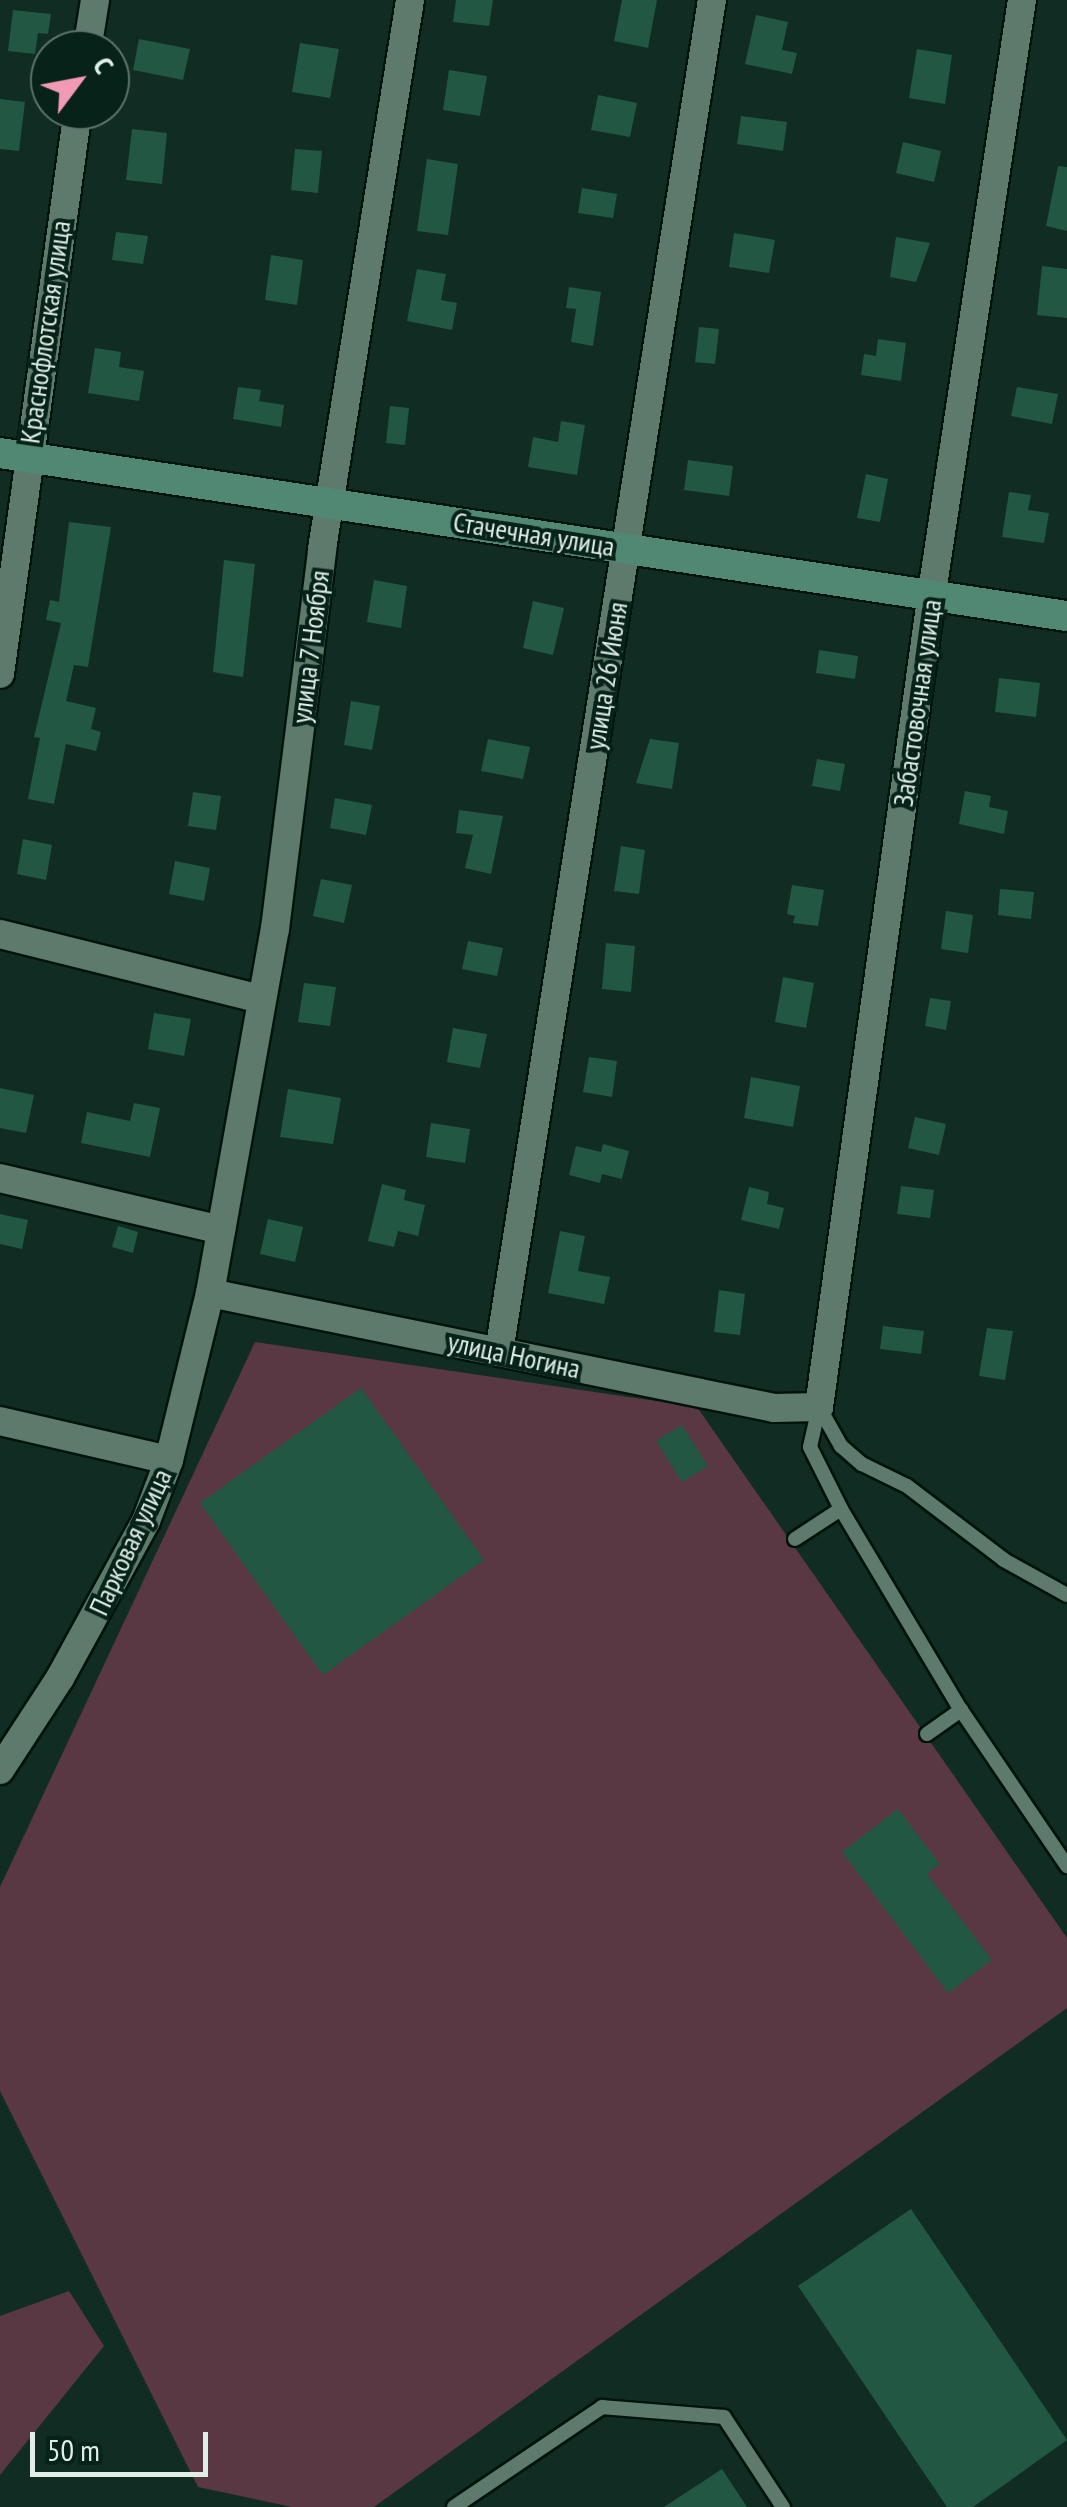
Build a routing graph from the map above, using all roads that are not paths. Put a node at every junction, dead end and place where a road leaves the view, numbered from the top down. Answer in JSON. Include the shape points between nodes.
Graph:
{"nodes":[{"id":1,"x":94,"y":0,"type":"edge"},
{"id":2,"x":410,"y":0,"type":"edge"},
{"id":3,"x":712,"y":0,"type":"edge"},
{"id":4,"x":1022,"y":0,"type":"edge"},
{"id":5,"x":90,"y":30,"type":"edge"},
{"id":6,"x":74,"y":130,"type":"edge"},
{"id":7,"x":13,"y":455,"type":"edge"},
{"id":8,"x":330,"y":503,"type":"junction"},
{"id":9,"x":626,"y":548,"type":"junction"},
{"id":10,"x":932,"y":592,"type":"junction"},
{"id":11,"x":1067,"y":616,"type":"edge"},
{"id":12,"x":0,"y":674,"type":"edge"},
{"id":13,"x":0,"y":934,"type":"edge"},
{"id":14,"x":261,"y":999,"type":"junction"},
{"id":15,"x":0,"y":1178,"type":"edge"},
{"id":16,"x":220,"y":1230,"type":"junction"},
{"id":17,"x":210,"y":1293,"type":"junction"},
{"id":18,"x":499,"y":1352,"type":"junction"},
{"id":19,"x":819,"y":1407,"type":"junction"},
{"id":20,"x":0,"y":1421,"type":"edge"},
{"id":21,"x":169,"y":1460,"type":"junction"},
{"id":22,"x":840,"y":1509,"type":"junction"},
{"id":23,"x":794,"y":1539,"type":"dead end"},
{"id":24,"x":1067,"y":1594,"type":"edge"},
{"id":25,"x":961,"y":1710,"type":"junction"},
{"id":26,"x":927,"y":1734,"type":"dead end"},
{"id":27,"x":0,"y":1770,"type":"edge"},
{"id":28,"x":1067,"y":1866,"type":"edge"},
{"id":29,"x":454,"y":2507,"type":"edge"},
{"id":30,"x":783,"y":2507,"type":"edge"}],
"edges":[{"from":1,"to":5,"type":"street"},
{"from":2,"to":8,"type":"street","name":"улица 7 Ноября"},
{"from":3,"to":9,"type":"street","name":"улица 26 Июня"},
{"from":4,"to":10,"type":"street","name":"Забастовочная улица"},
{"from":6,"to":7,"type":"street","name":"Краснофлотская улица"},
{"from":7,"to":8,"type":"street","name":"Стачечная улица"},
{"from":7,"to":12,"type":"street","name":"Краснофлотская улица"},
{"from":8,"to":9,"type":"street","name":"Стачечная улица"},
{"from":8,"to":14,"type":"street","name":"улица 7 Ноября"},
{"from":9,"to":10,"type":"street","name":"Стачечная улица"},
{"from":9,"to":18,"type":"street","name":"улица 26 Июня"},
{"from":10,"to":11,"type":"street","name":"Стачечная улица"},
{"from":10,"to":19,"type":"street","name":"Забастовочная улица"},
{"from":13,"to":14,"type":"street"},
{"from":14,"to":16,"type":"street","name":"улица 7 Ноября"},
{"from":15,"to":16,"type":"street"},
{"from":16,"to":17,"type":"street","name":"улица 7 Ноября"},
{"from":17,"to":18,"type":"street","name":"улица Ногина"},
{"from":17,"to":21,"type":"street","name":"Парковая улица"},
{"from":18,"to":19,"type":"street","name":"улица Ногина","via":[[774,1408]]},
{"from":19,"to":22,"type":"lane","via":[[810,1447]]},
{"from":19,"to":24,"type":"lane","via":[[841,1446],[862,1464],[907,1486],[1004,1560]]},
{"from":20,"to":21,"type":"street"},
{"from":21,"to":27,"type":"street","name":"Парковая улица","via":[[107,1597]]},
{"from":22,"to":23,"type":"lane"},
{"from":22,"to":25,"type":"lane"},
{"from":25,"to":26,"type":"lane"},
{"from":25,"to":28,"type":"lane"},
{"from":29,"to":30,"type":"lane","via":[[602,2407],[724,2417]]}]}
